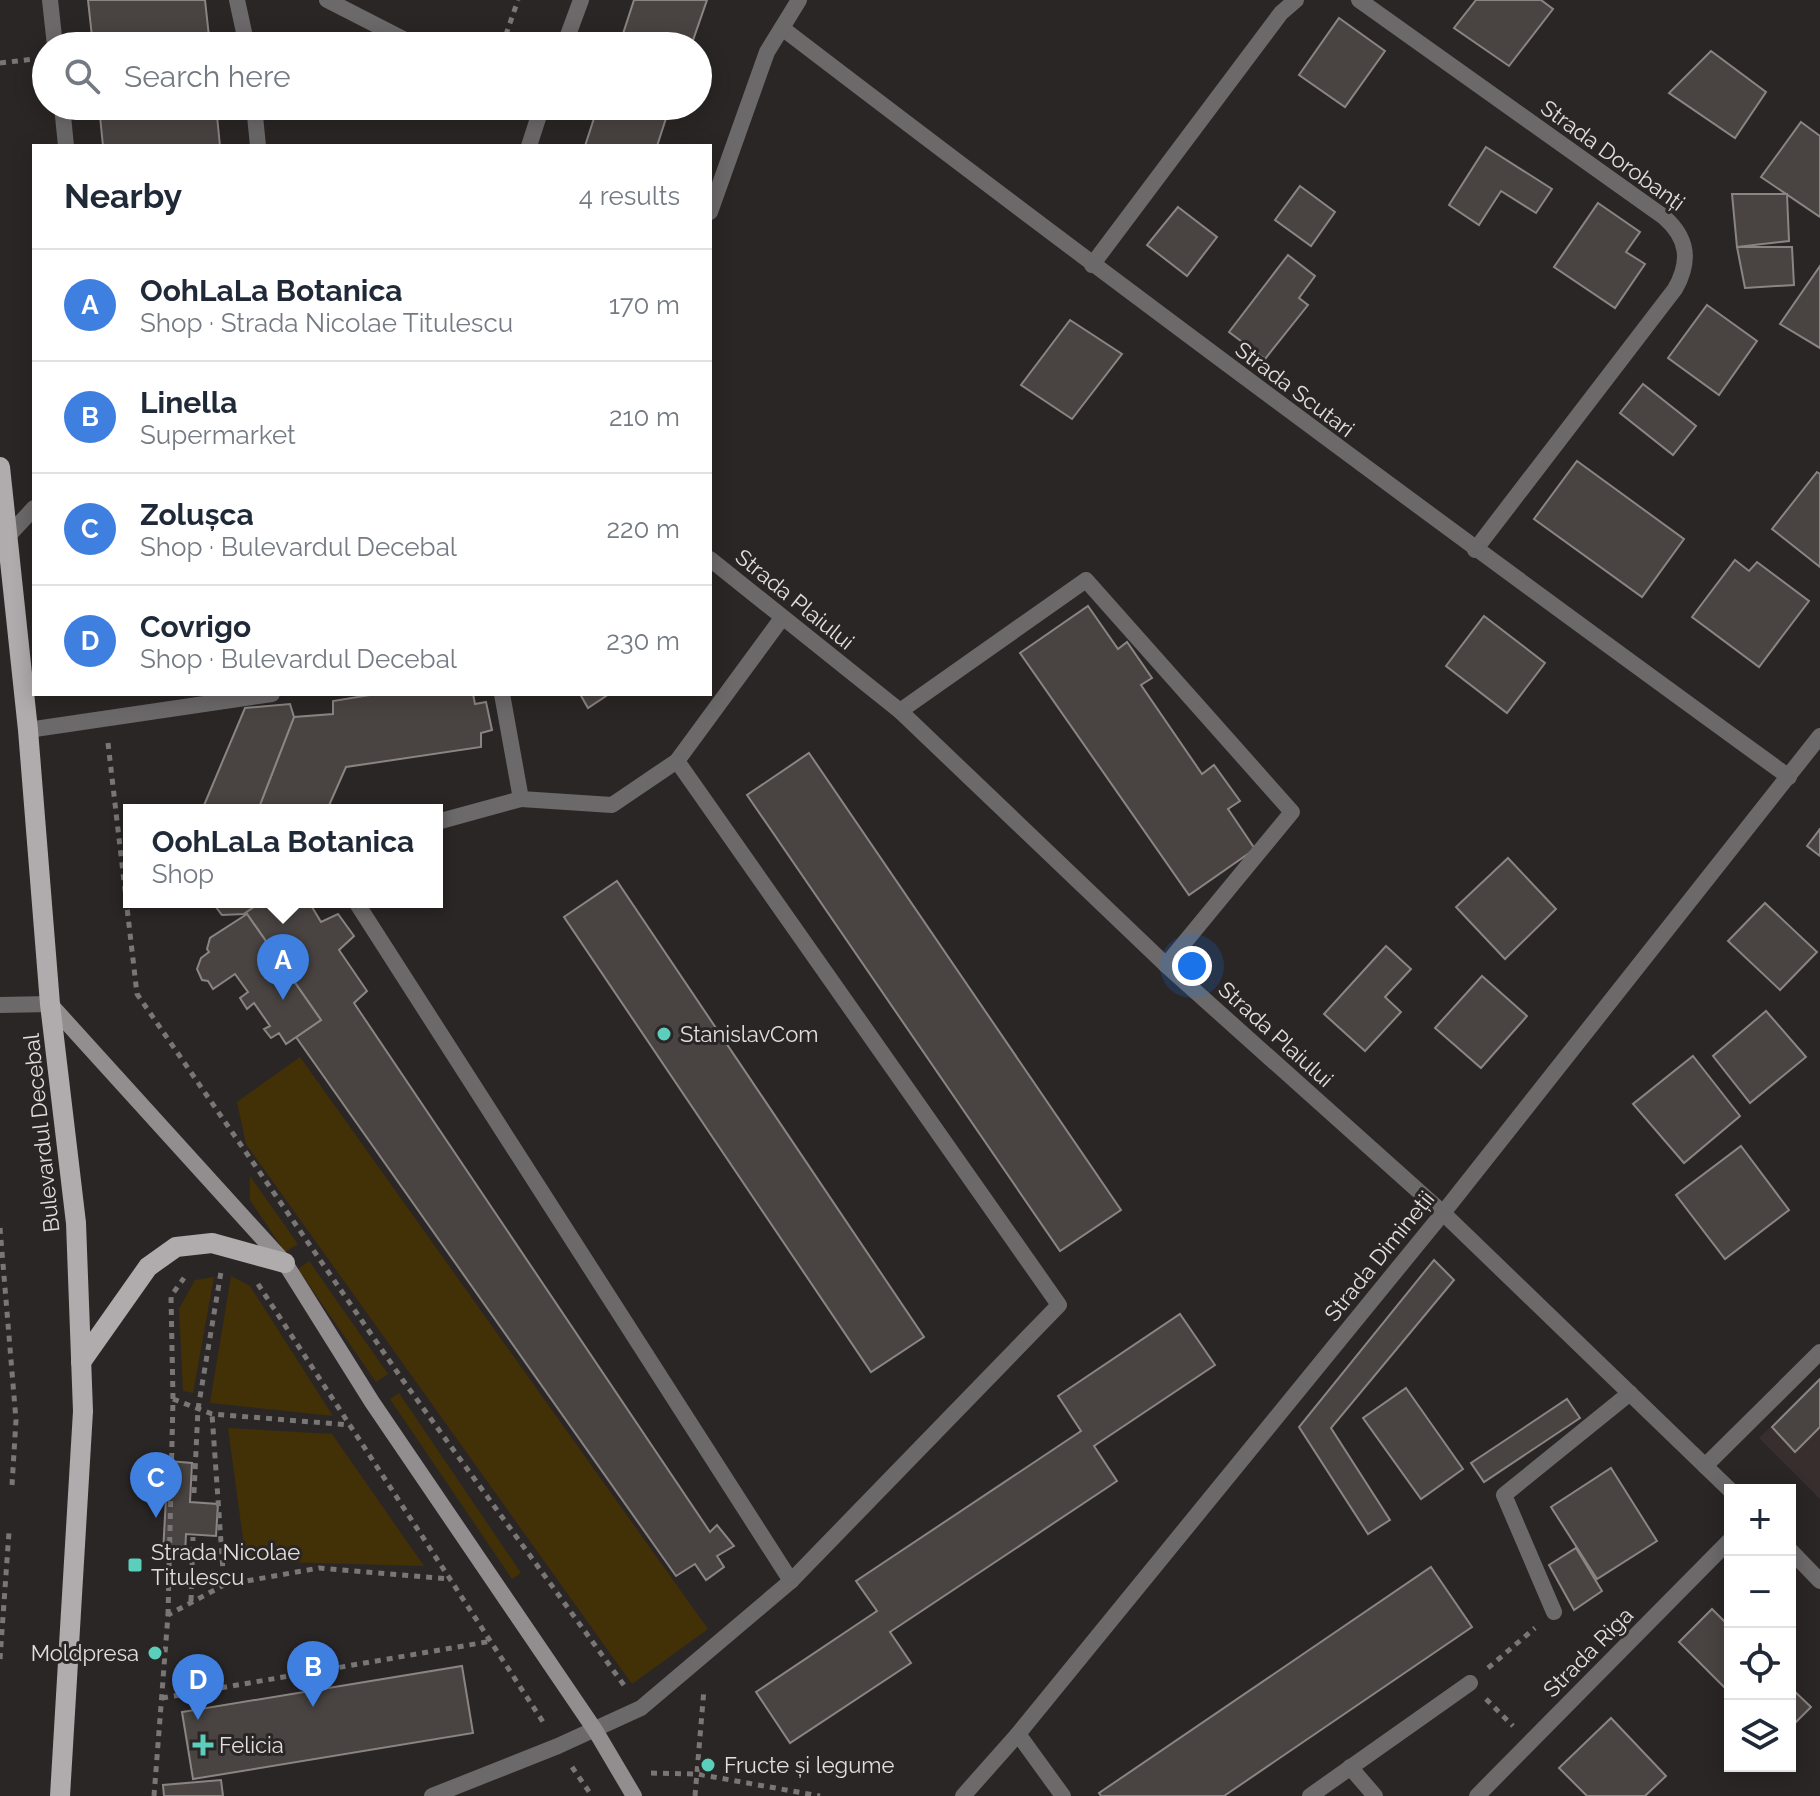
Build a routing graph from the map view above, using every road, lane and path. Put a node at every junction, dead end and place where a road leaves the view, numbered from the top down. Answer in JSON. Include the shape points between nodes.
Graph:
{"nodes":[{"id":1,"x":50,"y":0,"type":"edge"},
{"id":2,"x":237,"y":0,"type":"edge"},
{"id":3,"x":327,"y":0,"type":"edge"},
{"id":4,"x":518,"y":0,"type":"edge"},
{"id":5,"x":581,"y":0,"type":"edge"},
{"id":6,"x":799,"y":0,"type":"edge"},
{"id":7,"x":1296,"y":0,"type":"edge"},
{"id":8,"x":1359,"y":0,"type":"edge"},
{"id":9,"x":782,"y":28,"type":"junction"},
{"id":10,"x":53,"y":32,"type":"edge"},
{"id":11,"x":244,"y":32,"type":"edge"},
{"id":12,"x":390,"y":32,"type":"edge"},
{"id":13,"x":507,"y":32,"type":"edge"},
{"id":14,"x":569,"y":32,"type":"edge"},
{"id":15,"x":32,"y":60,"type":"edge"},
{"id":16,"x":0,"y":63,"type":"edge"},
{"id":17,"x":63,"y":120,"type":"edge"},
{"id":18,"x":255,"y":120,"type":"edge"},
{"id":19,"x":537,"y":120,"type":"edge"},
{"id":20,"x":66,"y":144,"type":"edge"},
{"id":21,"x":258,"y":144,"type":"edge"},
{"id":22,"x":530,"y":144,"type":"edge"},
{"id":23,"x":712,"y":206,"type":"edge"},
{"id":24,"x":1092,"y":265,"type":"junction"},
{"id":25,"x":0,"y":467,"type":"edge"},
{"id":26,"x":32,"y":510,"type":"edge"},
{"id":27,"x":8,"y":536,"type":"junction"},
{"id":28,"x":1475,"y":550,"type":"junction"},
{"id":29,"x":712,"y":561,"type":"edge"},
{"id":30,"x":782,"y":618,"type":"junction"},
{"id":31,"x":259,"y":696,"type":"edge"},
{"id":32,"x":502,"y":696,"type":"edge"},
{"id":33,"x":900,"y":711,"type":"junction"},
{"id":34,"x":106,"y":719,"type":"junction"},
{"id":35,"x":28,"y":730,"type":"junction"},
{"id":36,"x":1820,"y":736,"type":"edge"},
{"id":37,"x":677,"y":761,"type":"junction"},
{"id":38,"x":1789,"y":777,"type":"junction"},
{"id":39,"x":521,"y":799,"type":"junction"},
{"id":40,"x":443,"y":820,"type":"edge"},
{"id":41,"x":123,"y":870,"type":"edge"},
{"id":42,"x":127,"y":908,"type":"edge"},
{"id":43,"x":360,"y":908,"type":"edge"},
{"id":44,"x":1166,"y":965,"type":"junction"},
{"id":45,"x":50,"y":1004,"type":"junction"},
{"id":46,"x":0,"y":1005,"type":"edge"},
{"id":47,"x":1443,"y":1213,"type":"junction"},
{"id":48,"x":0,"y":1228,"type":"edge"},
{"id":49,"x":222,"y":1263,"type":"dead end"},
{"id":50,"x":285,"y":1263,"type":"junction"},
{"id":51,"x":190,"y":1268,"type":"dead end"},
{"id":52,"x":257,"y":1282,"type":"dead end"},
{"id":53,"x":1820,"y":1352,"type":"edge"},
{"id":54,"x":81,"y":1362,"type":"junction"},
{"id":55,"x":1630,"y":1393,"type":"junction"},
{"id":56,"x":173,"y":1399,"type":"junction"},
{"id":57,"x":198,"y":1409,"type":"junction"},
{"id":58,"x":212,"y":1414,"type":"junction"},
{"id":59,"x":350,"y":1425,"type":"junction"},
{"id":60,"x":1705,"y":1466,"type":"junction"},
{"id":61,"x":1724,"y":1484,"type":"edge"},
{"id":62,"x":12,"y":1485,"type":"dead end"},
{"id":63,"x":194,"y":1493,"type":"dead end"},
{"id":64,"x":9,"y":1532,"type":"dead end"},
{"id":65,"x":193,"y":1537,"type":"dead end"},
{"id":66,"x":1724,"y":1546,"type":"edge"},
{"id":67,"x":1796,"y":1556,"type":"edge"},
{"id":68,"x":452,"y":1579,"type":"junction"},
{"id":69,"x":791,"y":1581,"type":"junction"},
{"id":70,"x":1820,"y":1581,"type":"edge"},
{"id":71,"x":224,"y":1585,"type":"junction"},
{"id":72,"x":191,"y":1601,"type":"junction"},
{"id":73,"x":1554,"y":1612,"type":"joint"},
{"id":74,"x":168,"y":1615,"type":"junction"},
{"id":75,"x":1,"y":1638,"type":"edge"},
{"id":76,"x":492,"y":1641,"type":"junction"},
{"id":77,"x":707,"y":1652,"type":"junction"},
{"id":78,"x":0,"y":1659,"type":"edge"},
{"id":79,"x":1470,"y":1683,"type":"junction"},
{"id":80,"x":162,"y":1698,"type":"junction"},
{"id":81,"x":641,"y":1708,"type":"junction"},
{"id":82,"x":595,"y":1730,"type":"junction"},
{"id":83,"x":1018,"y":1734,"type":"junction"},
{"id":84,"x":1529,"y":1743,"type":"junction"},
{"id":85,"x":558,"y":1746,"type":"junction"},
{"id":86,"x":1350,"y":1767,"type":"junction"},
{"id":87,"x":620,"y":1773,"type":"junction"},
{"id":88,"x":697,"y":1774,"type":"junction"},
{"id":89,"x":60,"y":1796,"type":"edge"},
{"id":90,"x":154,"y":1796,"type":"edge"},
{"id":91,"x":432,"y":1796,"type":"edge"},
{"id":92,"x":592,"y":1796,"type":"edge"},
{"id":93,"x":634,"y":1796,"type":"edge"},
{"id":94,"x":695,"y":1796,"type":"edge"},
{"id":95,"x":820,"y":1796,"type":"edge"},
{"id":96,"x":963,"y":1796,"type":"edge"},
{"id":97,"x":1063,"y":1796,"type":"edge"},
{"id":98,"x":1310,"y":1796,"type":"edge"},
{"id":99,"x":1375,"y":1796,"type":"edge"},
{"id":100,"x":1477,"y":1796,"type":"edge"}],
"edges":[{"from":1,"to":10,"type":"street"},
{"from":2,"to":11,"type":"street"},
{"from":3,"to":12,"type":"street"},
{"from":4,"to":13,"type":"path"},
{"from":5,"to":14,"type":"street"},
{"from":6,"to":9,"type":"street"},
{"from":7,"to":24,"type":"street"},
{"from":8,"to":28,"type":"street","name":"Strada Dorobanți","via":[[1664,217],[1676,227],[1686,249],[1683,276],[1675,289]]},
{"from":9,"to":23,"type":"street","via":[[752,90]]},
{"from":9,"to":24,"type":"street","name":"Strada Scutari"},
{"from":15,"to":16,"type":"path"},
{"from":17,"to":20,"type":"street"},
{"from":18,"to":21,"type":"street"},
{"from":19,"to":22,"type":"street"},
{"from":24,"to":28,"type":"street","name":"Strada Scutari"},
{"from":25,"to":27,"type":"main road","name":"Bulevardul Decebal"},
{"from":26,"to":27,"type":"street"},
{"from":27,"to":35,"type":"main road","name":"Bulevardul Decebal"},
{"from":28,"to":38,"type":"street","name":"Strada Scutari"},
{"from":29,"to":30,"type":"street","name":"Strada Plaiului"},
{"from":30,"to":33,"type":"street","name":"Strada Plaiului"},
{"from":30,"to":37,"type":"street"},
{"from":31,"to":34,"type":"street"},
{"from":32,"to":39,"type":"street"},
{"from":33,"to":44,"type":"street","name":"Strada Plaiului"},
{"from":33,"to":44,"type":"street","via":[[1086,580],[1292,812]]},
{"from":34,"to":35,"type":"street"},
{"from":34,"to":41,"type":"path"},
{"from":35,"to":45,"type":"main road","name":"Bulevardul Decebal"},
{"from":36,"to":38,"type":"street","name":"Strada Dimineții"},
{"from":37,"to":39,"type":"street","via":[[612,805]]},
{"from":37,"to":69,"type":"street","via":[[1059,1305]]},
{"from":38,"to":47,"type":"street","name":"Strada Dimineții"},
{"from":39,"to":40,"type":"street"},
{"from":42,"to":81,"type":"path","via":[[137,994],[402,1379]]},
{"from":43,"to":69,"type":"street"},
{"from":44,"to":47,"type":"street","name":"Strada Plaiului"},
{"from":45,"to":46,"type":"street"},
{"from":45,"to":50,"type":"street"},
{"from":45,"to":54,"type":"main road","name":"Bulevardul Decebal","via":[[76,1223]]},
{"from":47,"to":55,"type":"street","name":"Strada Plaiului"},
{"from":47,"to":83,"type":"street","name":"Strada Dimineții"},
{"from":48,"to":62,"type":"path","via":[[16,1420]]},
{"from":49,"to":57,"type":"path"},
{"from":50,"to":54,"type":"main road","via":[[212,1243],[176,1247],[148,1267]]},
{"from":50,"to":82,"type":"street","via":[[372,1402]]},
{"from":51,"to":56,"type":"path","via":[[171,1296]]},
{"from":52,"to":59,"type":"path"},
{"from":53,"to":60,"type":"street"},
{"from":54,"to":89,"type":"main road","name":"Bulevardul Decebal","via":[[83,1411]]},
{"from":55,"to":60,"type":"street","name":"Strada Plaiului"},
{"from":55,"to":73,"type":"street","via":[[1504,1495]]},
{"from":56,"to":57,"type":"path"},
{"from":56,"to":74,"type":"path"},
{"from":57,"to":58,"type":"path"},
{"from":57,"to":63,"type":"path"},
{"from":58,"to":59,"type":"path"},
{"from":58,"to":71,"type":"path"},
{"from":59,"to":68,"type":"path"},
{"from":60,"to":61,"type":"street","name":"Strada Plaiului"},
{"from":64,"to":75,"type":"path"},
{"from":65,"to":72,"type":"path"},
{"from":66,"to":84,"type":"street","name":"Strada Riga"},
{"from":67,"to":70,"type":"street"},
{"from":68,"to":71,"type":"path","via":[[319,1568]]},
{"from":68,"to":76,"type":"path"},
{"from":69,"to":77,"type":"street"},
{"from":71,"to":72,"type":"path"},
{"from":72,"to":74,"type":"path"},
{"from":73,"to":79,"type":"path"},
{"from":74,"to":80,"type":"path"},
{"from":75,"to":78,"type":"path"},
{"from":76,"to":80,"type":"path"},
{"from":76,"to":85,"type":"path"},
{"from":77,"to":81,"type":"street"},
{"from":77,"to":88,"type":"path"},
{"from":79,"to":84,"type":"path"},
{"from":79,"to":86,"type":"street"},
{"from":80,"to":90,"type":"path"},
{"from":81,"to":82,"type":"street"},
{"from":82,"to":85,"type":"street"},
{"from":82,"to":87,"type":"street"},
{"from":83,"to":96,"type":"street","name":"Strada Dimineții"},
{"from":83,"to":97,"type":"street"},
{"from":84,"to":100,"type":"street","name":"Strada Riga"},
{"from":85,"to":91,"type":"street"},
{"from":85,"to":92,"type":"path"},
{"from":86,"to":98,"type":"street"},
{"from":86,"to":99,"type":"street"},
{"from":87,"to":88,"type":"path"},
{"from":87,"to":93,"type":"street"},
{"from":88,"to":94,"type":"path"},
{"from":88,"to":95,"type":"path"}]}
